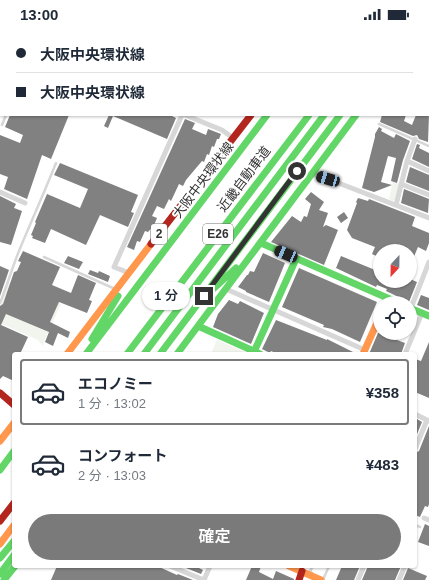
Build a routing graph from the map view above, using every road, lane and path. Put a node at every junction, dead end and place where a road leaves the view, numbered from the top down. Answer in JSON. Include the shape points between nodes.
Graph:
{"nodes":[{"id":1,"x":6,"y":116,"type":"edge"},
{"id":2,"x":184,"y":116,"type":"edge"},
{"id":3,"x":187,"y":116,"type":"edge"},
{"id":4,"x":250,"y":116,"type":"edge"},
{"id":5,"x":266,"y":116,"type":"edge"},
{"id":6,"x":308,"y":116,"type":"edge"},
{"id":7,"x":323,"y":116,"type":"edge"},
{"id":8,"x":339,"y":116,"type":"edge"},
{"id":9,"x":355,"y":116,"type":"edge"},
{"id":10,"x":2,"y":124,"type":"dead end"},
{"id":11,"x":379,"y":124,"type":"dead end"},
{"id":12,"x":233,"y":138,"type":"junction"},
{"id":13,"x":415,"y":140,"type":"junction"},
{"id":14,"x":429,"y":146,"type":"edge"},
{"id":15,"x":407,"y":161,"type":"junction"},
{"id":16,"x":56,"y":164,"type":"dead end"},
{"id":17,"x":429,"y":171,"type":"edge"},
{"id":18,"x":312,"y":174,"type":"junction"},
{"id":19,"x":401,"y":184,"type":"junction"},
{"id":20,"x":0,"y":192,"type":"edge"},
{"id":21,"x":429,"y":195,"type":"edge"},
{"id":22,"x":25,"y":203,"type":"dead end"},
{"id":23,"x":396,"y":205,"type":"junction"},
{"id":24,"x":429,"y":218,"type":"edge"},
{"id":25,"x":153,"y":241,"type":"junction"},
{"id":26,"x":261,"y":243,"type":"junction"},
{"id":27,"x":44,"y":257,"type":"dead end"},
{"id":28,"x":296,"y":259,"type":"junction"},
{"id":29,"x":429,"y":262,"type":"edge"},
{"id":30,"x":129,"y":273,"type":"junction"},
{"id":31,"x":226,"y":289,"type":"junction"},
{"id":32,"x":116,"y":290,"type":"junction"},
{"id":33,"x":204,"y":296,"type":"junction"},
{"id":34,"x":376,"y":296,"type":"edge"},
{"id":35,"x":416,"y":296,"type":"edge"},
{"id":36,"x":0,"y":303,"type":"edge"},
{"id":37,"x":274,"y":310,"type":"junction"},
{"id":38,"x":425,"y":314,"type":"edge"},
{"id":39,"x":198,"y":326,"type":"junction"},
{"id":40,"x":373,"y":332,"type":"edge"},
{"id":41,"x":69,"y":352,"type":"edge"},
{"id":42,"x":86,"y":352,"type":"edge"},
{"id":43,"x":87,"y":352,"type":"edge"},
{"id":44,"x":129,"y":352,"type":"edge"},
{"id":45,"x":146,"y":352,"type":"edge"},
{"id":46,"x":161,"y":352,"type":"edge"},
{"id":47,"x":178,"y":352,"type":"edge"},
{"id":48,"x":254,"y":352,"type":"edge"},
{"id":49,"x":256,"y":352,"type":"edge"},
{"id":50,"x":364,"y":352,"type":"edge"},
{"id":51,"x":406,"y":352,"type":"edge"},
{"id":52,"x":0,"y":393,"type":"edge"},
{"id":53,"x":12,"y":403,"type":"edge"},
{"id":54,"x":417,"y":416,"type":"edge"},
{"id":55,"x":428,"y":420,"type":"edge"},
{"id":56,"x":12,"y":426,"type":"edge"},
{"id":57,"x":0,"y":441,"type":"edge"},
{"id":58,"x":417,"y":444,"type":"edge"},
{"id":59,"x":12,"y":454,"type":"edge"},
{"id":60,"x":0,"y":470,"type":"edge"},
{"id":61,"x":12,"y":500,"type":"edge"},
{"id":62,"x":12,"y":506,"type":"edge"},
{"id":63,"x":0,"y":515,"type":"edge"},
{"id":64,"x":0,"y":521,"type":"edge"},
{"id":65,"x":417,"y":526,"type":"edge"},
{"id":66,"x":420,"y":527,"type":"dead end"},
{"id":67,"x":12,"y":528,"type":"edge"},
{"id":68,"x":12,"y":543,"type":"edge"},
{"id":69,"x":0,"y":544,"type":"edge"},
{"id":70,"x":0,"y":558,"type":"edge"},
{"id":71,"x":12,"y":558,"type":"edge"},
{"id":72,"x":13,"y":568,"type":"edge"},
{"id":73,"x":175,"y":568,"type":"edge"},
{"id":74,"x":209,"y":568,"type":"edge"},
{"id":75,"x":295,"y":568,"type":"edge"},
{"id":76,"x":312,"y":568,"type":"edge"},
{"id":77,"x":327,"y":568,"type":"edge"},
{"id":78,"x":363,"y":568,"type":"edge"},
{"id":79,"x":404,"y":568,"type":"edge"},
{"id":80,"x":302,"y":571,"type":"junction"},
{"id":81,"x":0,"y":574,"type":"edge"},
{"id":82,"x":319,"y":579,"type":"edge"},
{"id":83,"x":4,"y":580,"type":"edge"},
{"id":84,"x":299,"y":580,"type":"edge"},
{"id":85,"x":358,"y":580,"type":"edge"},
{"id":86,"x":399,"y":580,"type":"edge"}],
"edges":[{"from":1,"to":10,"type":"lane"},
{"from":2,"to":30,"type":"street","via":[[114,267]]},
{"from":3,"to":12,"type":"street","via":[[222,130]]},
{"from":4,"to":12,"type":"main road","number":"2"},
{"from":5,"to":43,"type":"main road","name":"大阪中央環状線","number":"2"},
{"from":6,"to":44,"type":"main road","name":"近畿自動車道","number":"E26"},
{"from":7,"to":45,"type":"main road","name":"近畿自動車道","number":"E26"},
{"from":8,"to":33,"type":"main road"},
{"from":9,"to":18,"type":"main road"},
{"from":11,"to":13,"type":"lane"},
{"from":12,"to":25,"type":"main road","number":"2"},
{"from":13,"to":14,"type":"lane"},
{"from":13,"to":15,"type":"street"},
{"from":15,"to":17,"type":"street"},
{"from":15,"to":19,"type":"street"},
{"from":16,"to":36,"type":"lane"},
{"from":18,"to":23,"type":"street"},
{"from":18,"to":26,"type":"main road"},
{"from":19,"to":21,"type":"street"},
{"from":19,"to":23,"type":"street"},
{"from":20,"to":22,"type":"street"},
{"from":23,"to":24,"type":"street"},
{"from":25,"to":30,"type":"main road","number":"2"},
{"from":25,"to":42,"type":"main road","via":[[109,310]]},
{"from":26,"to":28,"type":"main road"},
{"from":26,"to":31,"type":"main road"},
{"from":26,"to":33,"type":"main road","via":[[223,282]]},
{"from":27,"to":32,"type":"lane"},
{"from":28,"to":34,"type":"main road"},
{"from":28,"to":37,"type":"main road"},
{"from":29,"to":35,"type":"street"},
{"from":30,"to":32,"type":"main road","number":"2"},
{"from":31,"to":37,"type":"street"},
{"from":31,"to":39,"type":"main road"},
{"from":32,"to":41,"type":"main road","number":"2"},
{"from":33,"to":46,"type":"main road"},
{"from":37,"to":49,"type":"main road"},
{"from":37,"to":50,"type":"street"},
{"from":38,"to":51,"type":"street"},
{"from":39,"to":47,"type":"main road"},
{"from":39,"to":48,"type":"main road"},
{"from":40,"to":50,"type":"main road"},
{"from":52,"to":53,"type":"main road"},
{"from":54,"to":55,"type":"street"},
{"from":55,"to":58,"type":"street"},
{"from":56,"to":57,"type":"main road"},
{"from":59,"to":60,"type":"main road"},
{"from":61,"to":63,"type":"main road"},
{"from":62,"to":64,"type":"main road"},
{"from":65,"to":66,"type":"lane"},
{"from":67,"to":69,"type":"main road"},
{"from":68,"to":70,"type":"main road"},
{"from":71,"to":81,"type":"main road"},
{"from":72,"to":83,"type":"main road"},
{"from":73,"to":74,"type":"street","via":[[204,580]]},
{"from":75,"to":80,"type":"main road"},
{"from":76,"to":82,"type":"lane","via":[[310,571]]},
{"from":77,"to":82,"type":"lane"},
{"from":78,"to":85,"type":"street"},
{"from":79,"to":86,"type":"street"},
{"from":80,"to":82,"type":"main road"},
{"from":80,"to":84,"type":"main road"}]}
